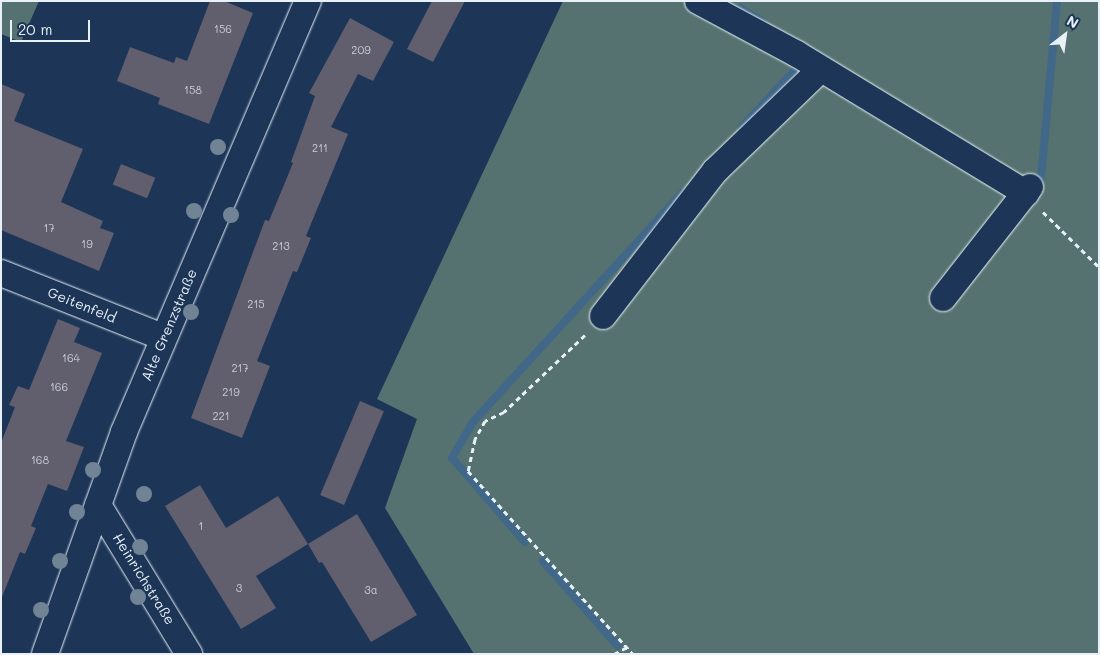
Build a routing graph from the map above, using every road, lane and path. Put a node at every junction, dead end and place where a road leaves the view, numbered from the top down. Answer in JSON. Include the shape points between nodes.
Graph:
{"nodes":[{"id":1,"x":308,"y":1,"type":"edge"},
{"id":2,"x":698,"y":1,"type":"edge"},
{"id":3,"x":820,"y":70,"type":"junction"},
{"id":4,"x":1028,"y":190,"type":"junction"},
{"id":5,"x":1099,"y":267,"type":"edge"},
{"id":6,"x":1,"y":272,"type":"edge"},
{"id":7,"x":943,"y":298,"type":"dead end"},
{"id":8,"x":603,"y":316,"type":"joint"},
{"id":9,"x":163,"y":337,"type":"junction"},
{"id":10,"x":98,"y":505,"type":"junction"},
{"id":11,"x":626,"y":647,"type":"junction"},
{"id":12,"x":45,"y":654,"type":"edge"},
{"id":13,"x":189,"y":654,"type":"edge"},
{"id":14,"x":614,"y":654,"type":"edge"},
{"id":15,"x":633,"y":654,"type":"edge"}],
"edges":[{"from":1,"to":9,"type":"street","name":"Alte Grenzstraße"},
{"from":2,"to":3,"type":"street"},
{"from":3,"to":4,"type":"street"},
{"from":3,"to":8,"type":"street","via":[[715,171]]},
{"from":4,"to":5,"type":"path"},
{"from":4,"to":7,"type":"street"},
{"from":6,"to":9,"type":"street","name":"Geitenfeld"},
{"from":8,"to":11,"type":"path","via":[[504,412],[485,421],[475,438],[468,471]]},
{"from":9,"to":10,"type":"street","name":"Alte Grenzstraße"},
{"from":10,"to":12,"type":"street","name":"Alte Grenzstraße"},
{"from":10,"to":13,"type":"street","name":"Heinrichstraße"},
{"from":11,"to":14,"type":"path"},
{"from":11,"to":15,"type":"path"}]}
